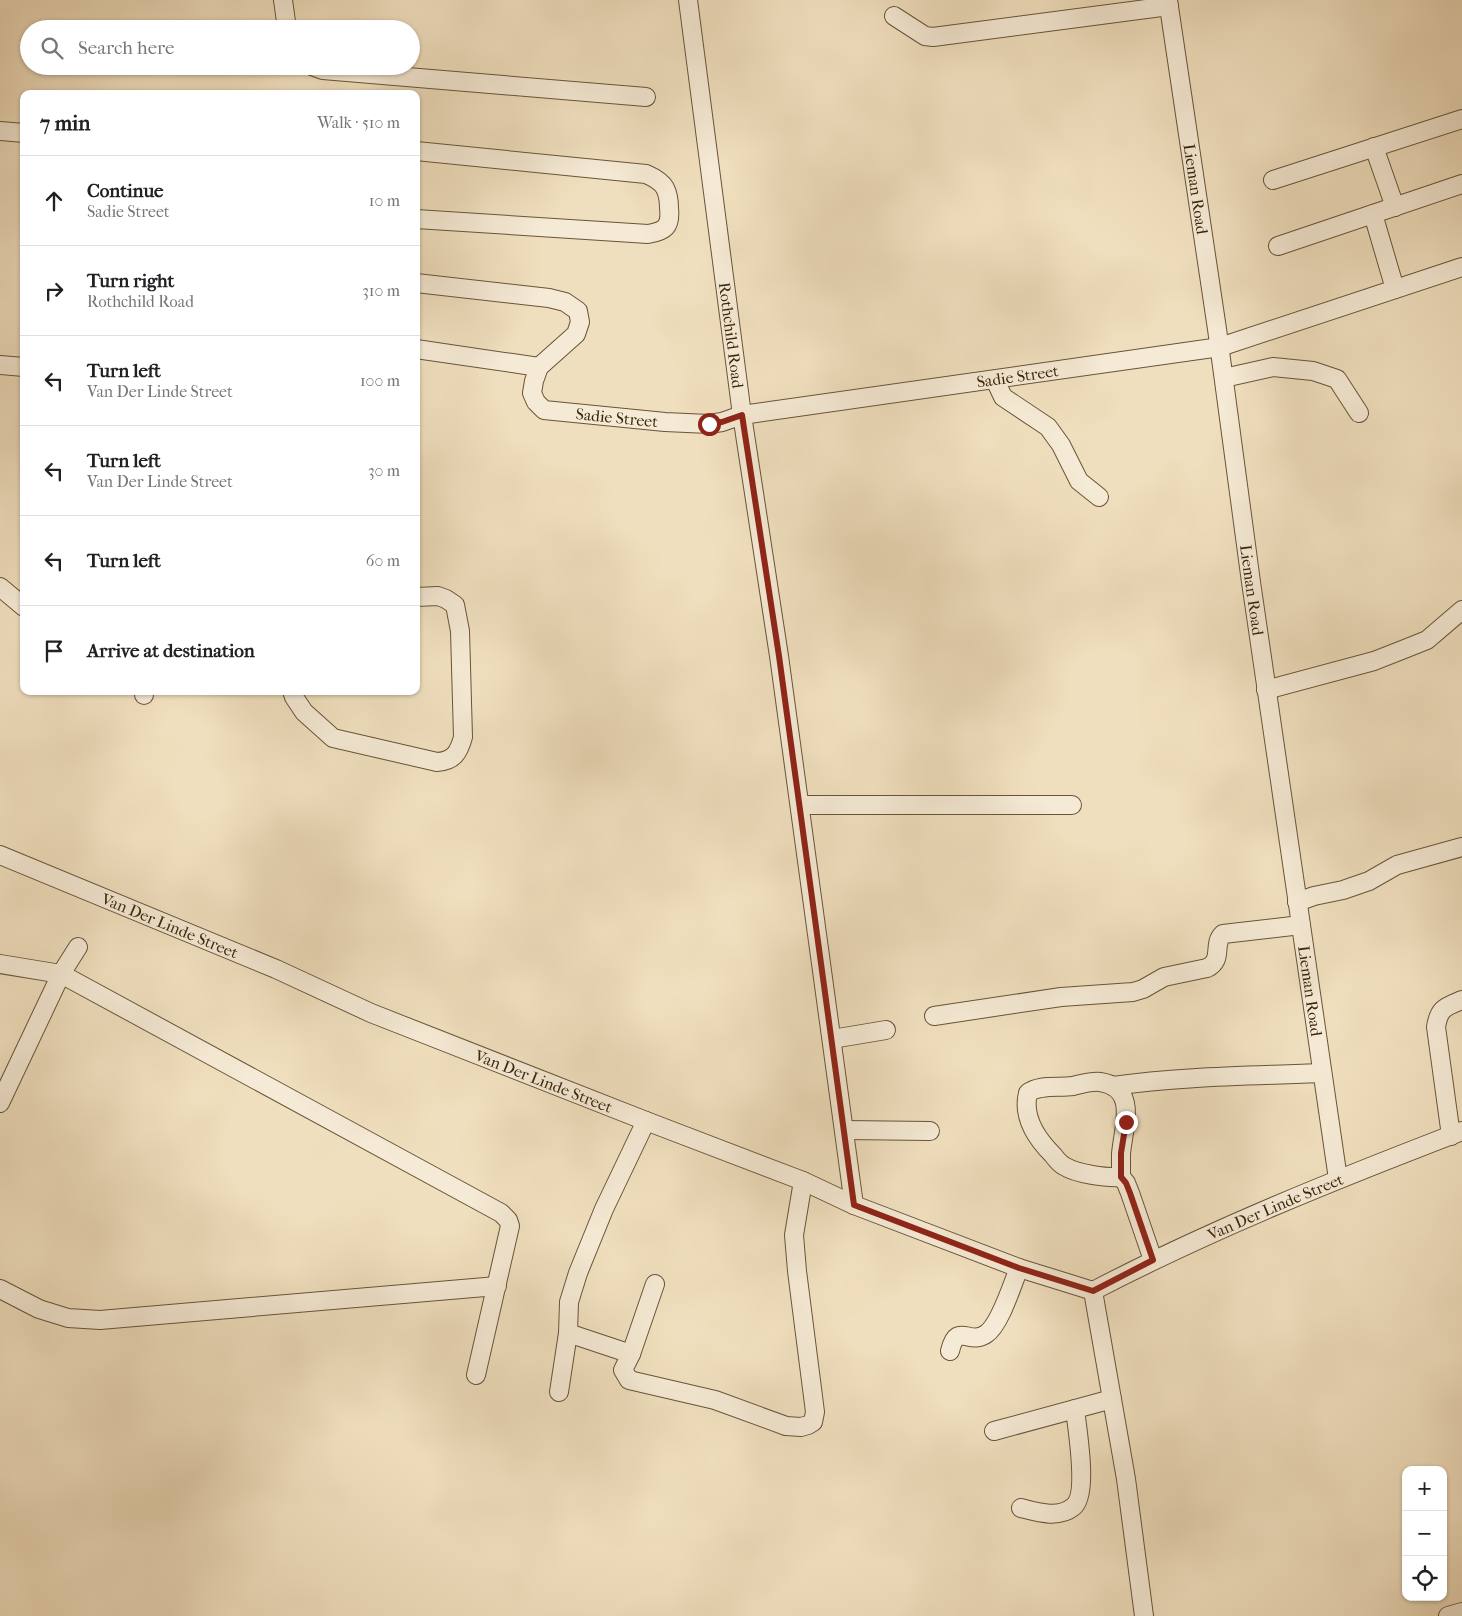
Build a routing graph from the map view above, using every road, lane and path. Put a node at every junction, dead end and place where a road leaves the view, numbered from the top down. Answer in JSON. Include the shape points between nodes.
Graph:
{"nodes":[{"id":1,"x":283,"y":0,"type":"edge"},
{"id":2,"x":688,"y":0,"type":"edge"},
{"id":3,"x":1168,"y":3,"type":"edge"},
{"id":4,"x":894,"y":16,"type":"dead end"},
{"id":5,"x":286,"y":20,"type":"edge"},
{"id":6,"x":381,"y":75,"type":"edge"},
{"id":7,"x":646,"y":98,"type":"dead end"},
{"id":8,"x":1462,"y":119,"type":"edge"},
{"id":9,"x":0,"y":131,"type":"edge"},
{"id":10,"x":20,"y":132,"type":"edge"},
{"id":11,"x":1374,"y":147,"type":"junction"},
{"id":12,"x":420,"y":151,"type":"edge"},
{"id":13,"x":1273,"y":180,"type":"dead end"},
{"id":14,"x":1462,"y":184,"type":"edge"},
{"id":15,"x":1395,"y":207,"type":"junction"},
{"id":16,"x":1373,"y":214,"type":"junction"},
{"id":17,"x":420,"y":219,"type":"edge"},
{"id":18,"x":1278,"y":246,"type":"dead end"},
{"id":19,"x":1462,"y":267,"type":"edge"},
{"id":20,"x":420,"y":283,"type":"edge"},
{"id":21,"x":1395,"y":289,"type":"junction"},
{"id":22,"x":1220,"y":347,"type":"junction"},
{"id":23,"x":420,"y":350,"type":"edge"},
{"id":24,"x":0,"y":365,"type":"edge"},
{"id":25,"x":20,"y":367,"type":"edge"},
{"id":26,"x":539,"y":367,"type":"junction"},
{"id":27,"x":1224,"y":378,"type":"junction"},
{"id":28,"x":994,"y":380,"type":"junction"},
{"id":29,"x":1359,"y":413,"type":"dead end"},
{"id":30,"x":742,"y":415,"type":"junction"},
{"id":31,"x":1099,"y":497,"type":"dead end"},
{"id":32,"x":0,"y":587,"type":"edge"},
{"id":33,"x":420,"y":597,"type":"edge"},
{"id":34,"x":20,"y":604,"type":"edge"},
{"id":35,"x":1462,"y":610,"type":"edge"},
{"id":36,"x":1266,"y":690,"type":"junction"},
{"id":37,"x":293,"y":695,"type":"edge"},
{"id":38,"x":800,"y":805,"type":"junction"},
{"id":39,"x":1072,"y":805,"type":"dead end"},
{"id":40,"x":1462,"y":847,"type":"edge"},
{"id":41,"x":0,"y":855,"type":"edge"},
{"id":42,"x":1297,"y":902,"type":"junction"},
{"id":43,"x":1301,"y":924,"type":"junction"},
{"id":44,"x":78,"y":947,"type":"dead end"},
{"id":45,"x":0,"y":964,"type":"edge"},
{"id":46,"x":61,"y":974,"type":"junction"},
{"id":47,"x":1462,"y":1000,"type":"edge"},
{"id":48,"x":934,"y":1016,"type":"dead end"},
{"id":49,"x":886,"y":1030,"type":"dead end"},
{"id":50,"x":832,"y":1039,"type":"junction"},
{"id":51,"x":1322,"y":1072,"type":"junction"},
{"id":52,"x":1113,"y":1086,"type":"junction"},
{"id":53,"x":0,"y":1103,"type":"edge"},
{"id":54,"x":646,"y":1122,"type":"junction"},
{"id":55,"x":844,"y":1130,"type":"junction"},
{"id":56,"x":930,"y":1131,"type":"dead end"},
{"id":57,"x":1456,"y":1134,"type":"edge"},
{"id":58,"x":1121,"y":1177,"type":"junction"},
{"id":59,"x":1338,"y":1179,"type":"junction"},
{"id":60,"x":803,"y":1181,"type":"junction"},
{"id":61,"x":854,"y":1205,"type":"junction"},
{"id":62,"x":1153,"y":1260,"type":"junction"},
{"id":63,"x":1019,"y":1268,"type":"junction"},
{"id":64,"x":655,"y":1284,"type":"dead end"},
{"id":65,"x":497,"y":1286,"type":"junction"},
{"id":66,"x":0,"y":1289,"type":"edge"},
{"id":67,"x":1093,"y":1291,"type":"junction"},
{"id":68,"x":568,"y":1333,"type":"junction"},
{"id":69,"x":950,"y":1351,"type":"dead end"},
{"id":70,"x":630,"y":1354,"type":"junction"},
{"id":71,"x":476,"y":1374,"type":"dead end"},
{"id":72,"x":558,"y":1392,"type":"dead end"},
{"id":73,"x":1112,"y":1399,"type":"junction"},
{"id":74,"x":1075,"y":1409,"type":"junction"},
{"id":75,"x":994,"y":1431,"type":"dead end"},
{"id":76,"x":1021,"y":1508,"type":"dead end"},
{"id":77,"x":1462,"y":1612,"type":"edge"},
{"id":78,"x":1144,"y":1616,"type":"edge"},
{"id":79,"x":1448,"y":1616,"type":"edge"}],
"edges":[{"from":1,"to":5,"type":"street"},
{"from":2,"to":30,"type":"street","name":"Rothchild Road"},
{"from":3,"to":4,"type":"street","via":[[933,36],[925,36]]},
{"from":3,"to":22,"type":"street","name":"Lieman Road"},
{"from":6,"to":7,"type":"street"},
{"from":8,"to":11,"type":"street"},
{"from":9,"to":10,"type":"street"},
{"from":11,"to":13,"type":"street"},
{"from":11,"to":15,"type":"street"},
{"from":12,"to":17,"type":"street","via":[[646,174],[665,188],[670,219],[660,232],[648,234]]},
{"from":14,"to":15,"type":"street"},
{"from":15,"to":16,"type":"street"},
{"from":16,"to":18,"type":"street"},
{"from":16,"to":21,"type":"street"},
{"from":19,"to":21,"type":"street","name":"Sadie Street"},
{"from":20,"to":26,"type":"street","via":[[550,298],[572,306],[580,316],[576,334]]},
{"from":21,"to":22,"type":"street","name":"Sadie Street"},
{"from":22,"to":27,"type":"street","name":"Lieman Road"},
{"from":22,"to":28,"type":"street","name":"Sadie Street"},
{"from":23,"to":26,"type":"street"},
{"from":24,"to":25,"type":"street"},
{"from":26,"to":30,"type":"street","name":"Sadie Street","via":[[532,393],[544,410],[709,424]]},
{"from":27,"to":29,"type":"street","via":[[1273,368],[1313,371],[1337,379]]},
{"from":27,"to":36,"type":"street","name":"Lieman Road"},
{"from":28,"to":30,"type":"street","name":"Sadie Street"},
{"from":28,"to":31,"type":"street","via":[[1003,397],[1048,427],[1079,481]]},
{"from":30,"to":38,"type":"street","name":"Rothchild Road"},
{"from":32,"to":34,"type":"street"},
{"from":33,"to":37,"type":"street","via":[[446,599],[454,606],[460,631],[463,737],[459,751],[452,758],[437,762],[333,738],[304,712]]},
{"from":35,"to":36,"type":"street","via":[[1428,640],[1414,646],[1374,661]]},
{"from":36,"to":42,"type":"street","name":"Lieman Road"},
{"from":38,"to":39,"type":"street"},
{"from":38,"to":50,"type":"street","name":"Rothchild Road"},
{"from":40,"to":42,"type":"street","via":[[1397,865],[1369,881]]},
{"from":41,"to":54,"type":"street","name":"Van Der Linde Street","via":[[276,969],[371,1013]]},
{"from":42,"to":43,"type":"street","name":"Lieman Road"},
{"from":43,"to":48,"type":"street","via":[[1223,934],[1219,937],[1212,966],[1164,977],[1133,992],[1061,998]]},
{"from":43,"to":51,"type":"street","name":"Lieman Road"},
{"from":44,"to":46,"type":"street"},
{"from":45,"to":46,"type":"street"},
{"from":46,"to":53,"type":"street"},
{"from":46,"to":65,"type":"street","via":[[501,1213],[510,1226]]},
{"from":47,"to":57,"type":"street","via":[[1448,1005],[1438,1014],[1436,1027]]},
{"from":49,"to":50,"type":"street"},
{"from":50,"to":55,"type":"street","name":"Rothchild Road"},
{"from":51,"to":52,"type":"street","via":[[1144,1081]]},
{"from":51,"to":59,"type":"street","name":"Lieman Road"},
{"from":52,"to":58,"type":"street","via":[[1121,1094],[1126,1108]]},
{"from":52,"to":58,"type":"street","via":[[1098,1082],[1042,1087],[1028,1093],[1026,1105],[1032,1128],[1063,1166],[1111,1178]]},
{"from":54,"to":60,"type":"street","name":"Van Der Linde Street"},
{"from":54,"to":68,"type":"street","via":[[604,1209],[578,1273],[569,1302]]},
{"from":55,"to":56,"type":"street"},
{"from":55,"to":61,"type":"street","name":"Rothchild Road"},
{"from":57,"to":59,"type":"street","name":"Van Der Linde Street"},
{"from":58,"to":62,"type":"street","via":[[1130,1193]]},
{"from":59,"to":62,"type":"street","name":"Van Der Linde Street"},
{"from":60,"to":61,"type":"street","name":"Van Der Linde Street"},
{"from":60,"to":70,"type":"street","via":[[794,1235],[815,1412],[813,1422],[801,1427],[786,1426],[715,1400],[628,1380],[623,1370]]},
{"from":61,"to":63,"type":"street","name":"Van Der Linde Street"},
{"from":62,"to":67,"type":"street","name":"Van Der Linde Street"},
{"from":63,"to":67,"type":"street","name":"Van Der Linde Street"},
{"from":63,"to":69,"type":"street","via":[[988,1333],[980,1338],[956,1336]]},
{"from":64,"to":70,"type":"street"},
{"from":65,"to":66,"type":"street","via":[[100,1320],[68,1318],[39,1309]]},
{"from":65,"to":71,"type":"street"},
{"from":67,"to":73,"type":"street"},
{"from":68,"to":70,"type":"street"},
{"from":68,"to":72,"type":"street"},
{"from":73,"to":74,"type":"street"},
{"from":73,"to":78,"type":"street"},
{"from":74,"to":75,"type":"street"},
{"from":74,"to":76,"type":"street","via":[[1081,1466],[1080,1493],[1074,1506],[1053,1514]]},
{"from":77,"to":79,"type":"street"}]}
